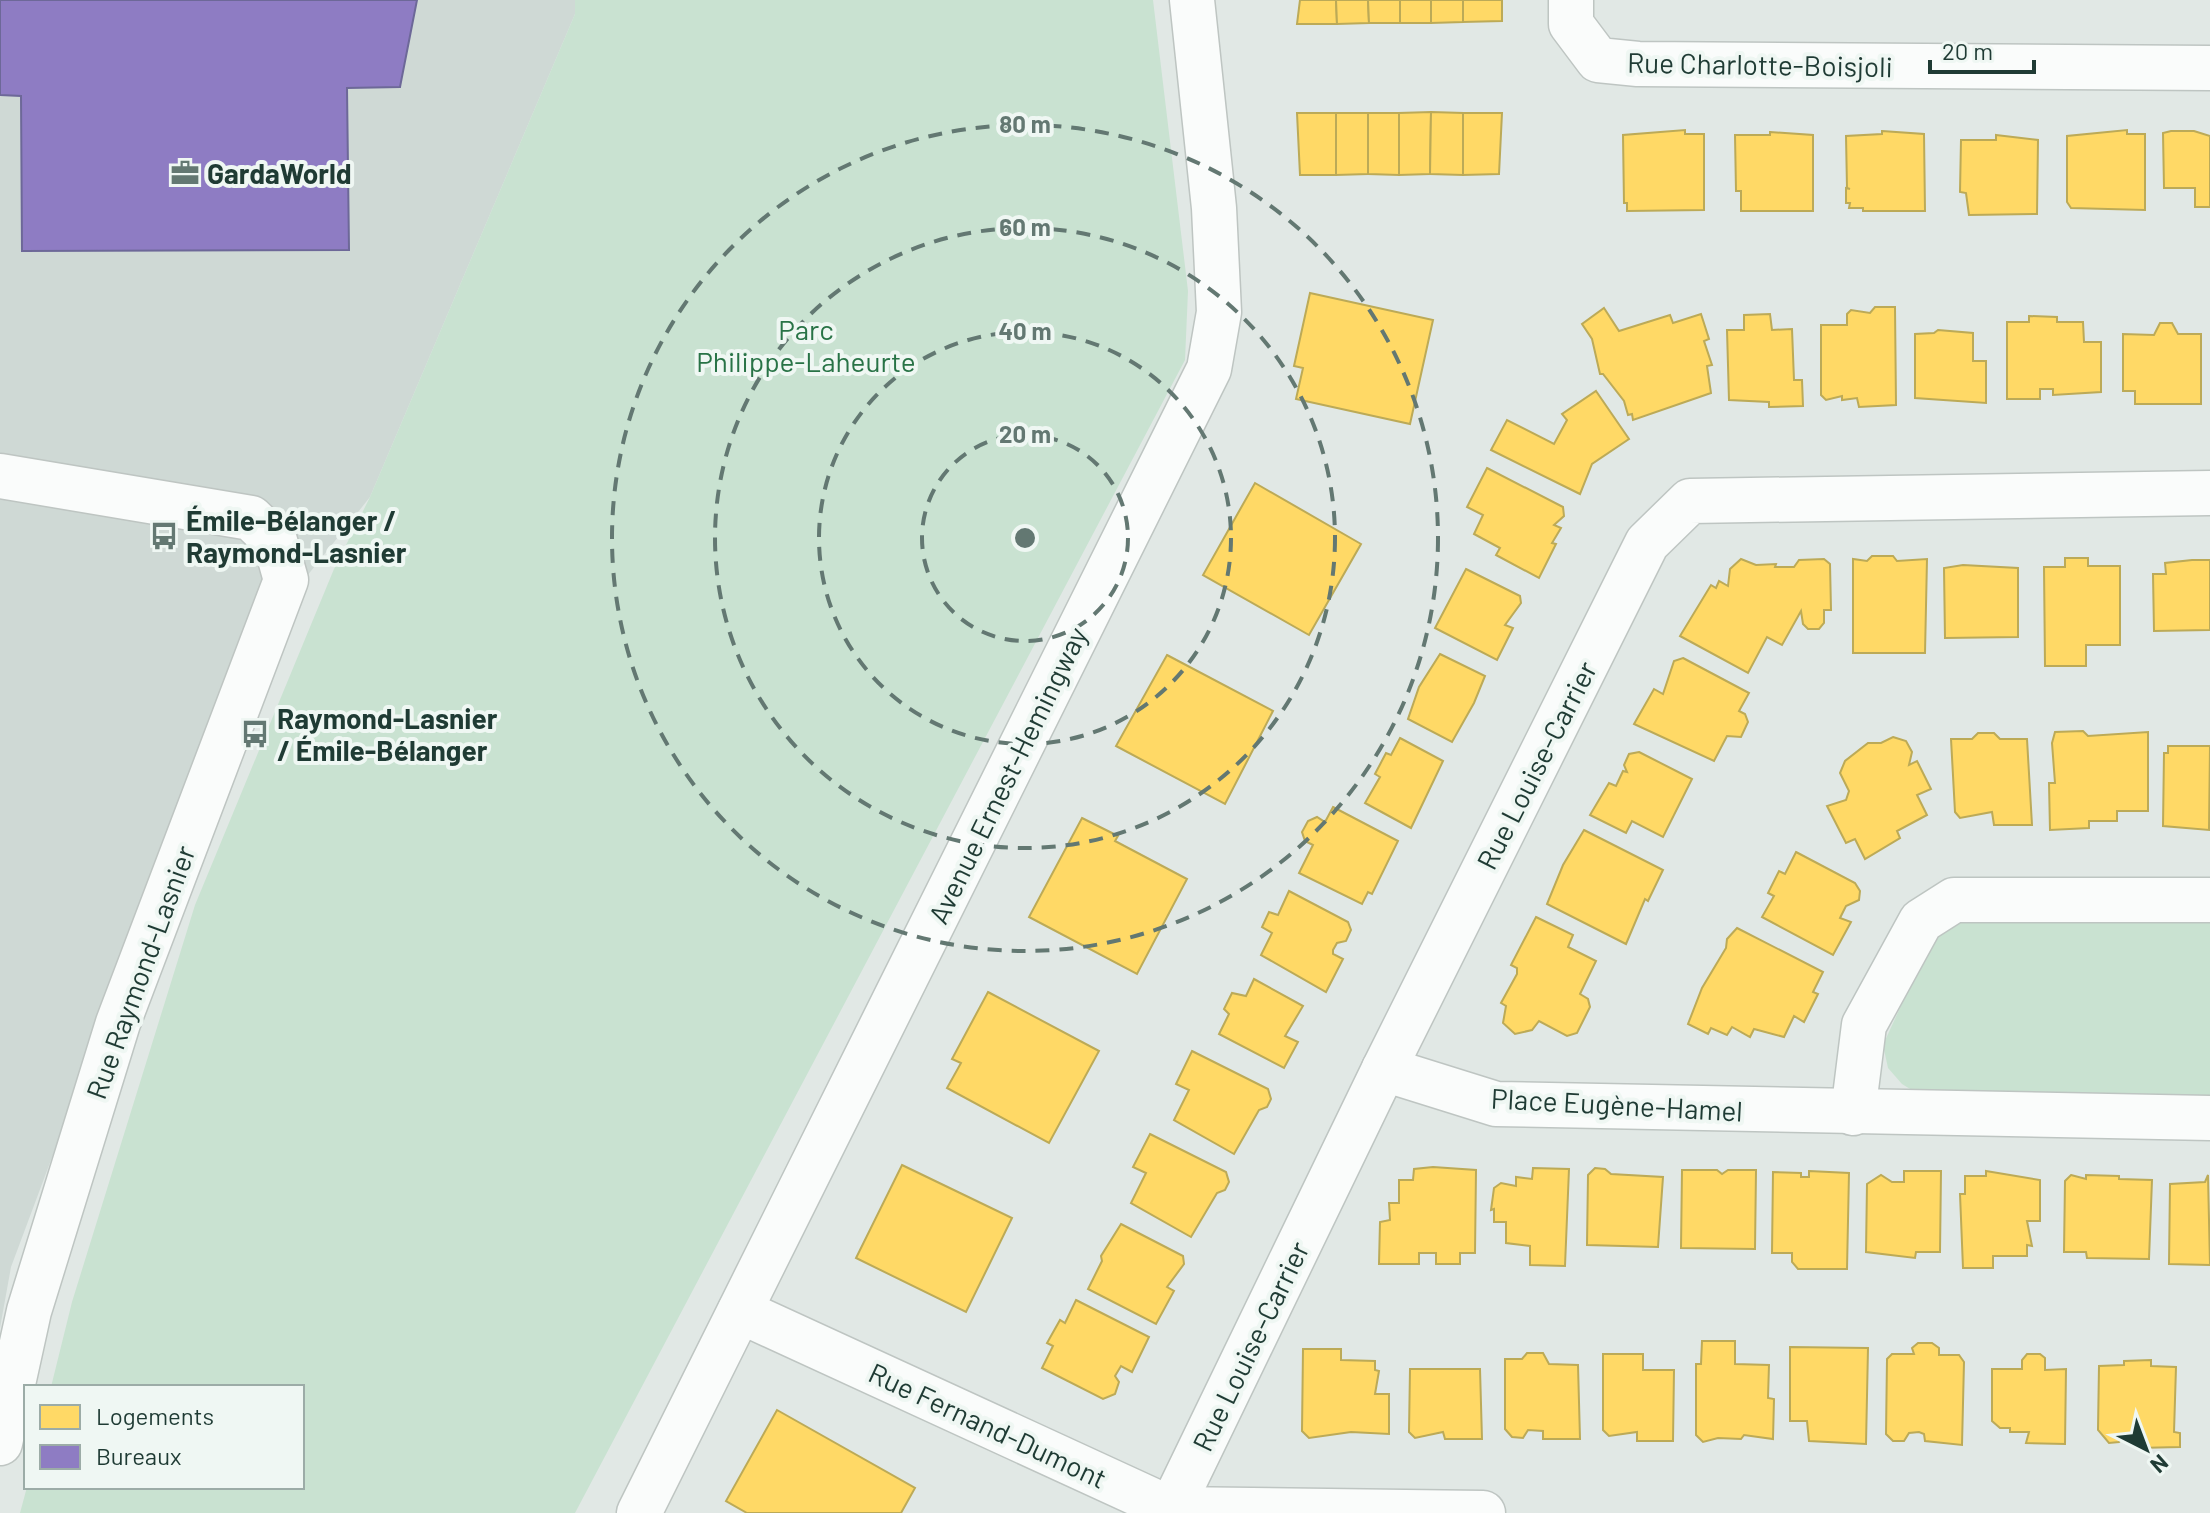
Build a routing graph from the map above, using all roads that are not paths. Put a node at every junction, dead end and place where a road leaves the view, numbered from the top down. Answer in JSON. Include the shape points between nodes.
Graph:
{"nodes":[{"id":1,"x":1192,"y":0,"type":"edge"},
{"id":2,"x":1571,"y":0,"type":"edge"},
{"id":3,"x":2210,"y":68,"type":"edge"},
{"id":4,"x":0,"y":476,"type":"edge"},
{"id":5,"x":2210,"y":493,"type":"edge"},
{"id":6,"x":2210,"y":900,"type":"edge"},
{"id":7,"x":1384,"y":1069,"type":"junction"},
{"id":8,"x":1853,"y":1113,"type":"junction"},
{"id":9,"x":2210,"y":1118,"type":"edge"},
{"id":10,"x":740,"y":1311,"type":"junction"},
{"id":11,"x":0,"y":1443,"type":"edge"},
{"id":12,"x":1171,"y":1509,"type":"junction"},
{"id":13,"x":639,"y":1513,"type":"edge"},
{"id":14,"x":1483,"y":1513,"type":"edge"}],
"edges":[{"from":1,"to":10,"type":"street","name":"Avenue Ernest-Hemingway","via":[[1219,312],[1209,369]]},
{"from":2,"to":3,"type":"street","name":"Rue Charlotte-Boisjoli","via":[[1571,24],[1598,60]]},
{"from":4,"to":11,"type":"street","name":"Rue Raymond-Lasnier","via":[[251,518],[275,541],[286,580],[118,1023],[29,1311]]},
{"from":5,"to":7,"type":"street","name":"Rue Louise-Carrier","via":[[1690,501],[1647,543]]},
{"from":6,"to":8,"type":"street","via":[[1954,900],[1921,921],[1864,1025]]},
{"from":7,"to":8,"type":"street","name":"Place Eugène-Hamel","via":[[1496,1104]]},
{"from":7,"to":12,"type":"street","name":"Rue Louise-Carrier"},
{"from":8,"to":9,"type":"street","name":"Place Eugène-Hamel"},
{"from":10,"to":12,"type":"street","name":"Rue Fernand-Dumont"},
{"from":10,"to":13,"type":"street","name":"Avenue Ernest-Hemingway"},
{"from":12,"to":14,"type":"street","name":"Rue Fernand-Dumont"}]}
